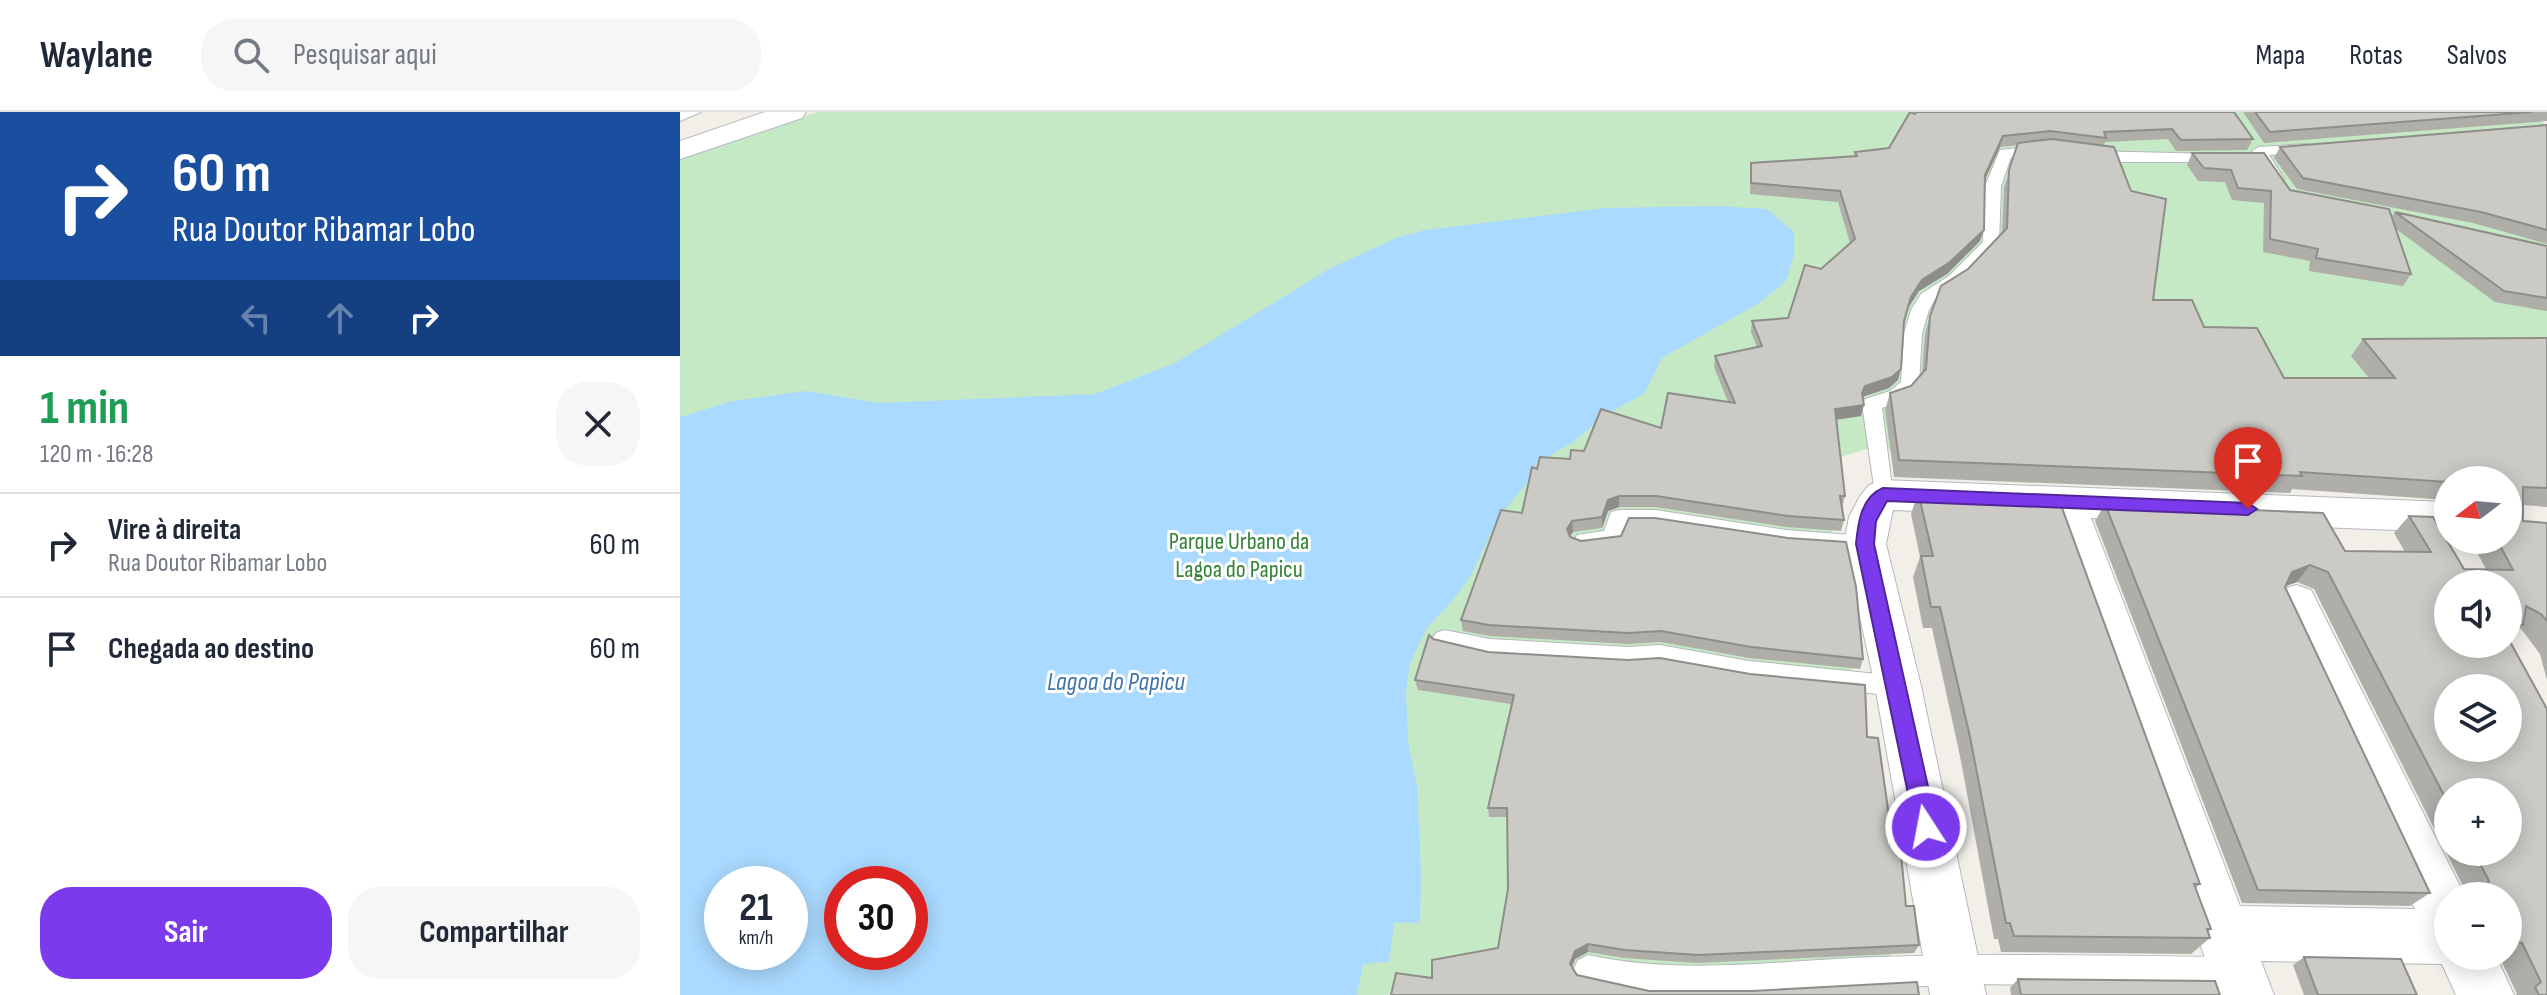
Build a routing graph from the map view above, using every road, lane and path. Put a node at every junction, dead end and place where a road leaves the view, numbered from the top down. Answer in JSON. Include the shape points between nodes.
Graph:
{"nodes":[{"id":1,"x":694,"y":112,"type":"edge"},
{"id":2,"x":792,"y":112,"type":"edge"},
{"id":3,"x":680,"y":117,"type":"edge"},
{"id":4,"x":2322,"y":147,"type":"edge"},
{"id":5,"x":2257,"y":148,"type":"junction"},
{"id":6,"x":680,"y":150,"type":"edge"},
{"id":7,"x":2286,"y":192,"type":"edge"},
{"id":8,"x":2065,"y":502,"type":"junction"},
{"id":9,"x":1874,"y":515,"type":"junction"},
{"id":10,"x":2434,"y":529,"type":"edge"},
{"id":11,"x":1581,"y":541,"type":"edge"},
{"id":12,"x":2296,"y":602,"type":"edge"},
{"id":13,"x":1444,"y":640,"type":"edge"},
{"id":14,"x":1898,"y":686,"type":"junction"},
{"id":15,"x":2434,"y":890,"type":"edge"},
{"id":16,"x":2434,"y":939,"type":"edge"},
{"id":17,"x":2236,"y":967,"type":"edge"},
{"id":18,"x":1588,"y":970,"type":"dead end"},
{"id":19,"x":2473,"y":970,"type":"edge"},
{"id":20,"x":1956,"y":982,"type":"edge"},
{"id":21,"x":2486,"y":995,"type":"edge"}],
"edges":[{"from":1,"to":3,"type":"lane"},
{"from":2,"to":6,"type":"street"},
{"from":4,"to":5,"type":"lane"},
{"from":5,"to":7,"type":"lane"},
{"from":5,"to":9,"type":"lane","via":[[2120,158],[2046,149],[2005,153],[1990,199],[1991,243],[1920,310],[1905,391],[1872,404]]},
{"from":8,"to":9,"type":"street"},
{"from":8,"to":10,"type":"street"},
{"from":8,"to":17,"type":"street"},
{"from":9,"to":11,"type":"lane","via":[[1786,538],[1655,518],[1619,518],[1613,538]]},
{"from":9,"to":14,"type":"street"},
{"from":12,"to":15,"type":"street"},
{"from":13,"to":14,"type":"lane","via":[[1490,649],[1660,655],[1749,671]]},
{"from":14,"to":20,"type":"street"},
{"from":16,"to":17,"type":"street"},
{"from":17,"to":20,"type":"lane"},
{"from":18,"to":20,"type":"lane","via":[[1674,981]]},
{"from":19,"to":21,"type":"street"}]}
